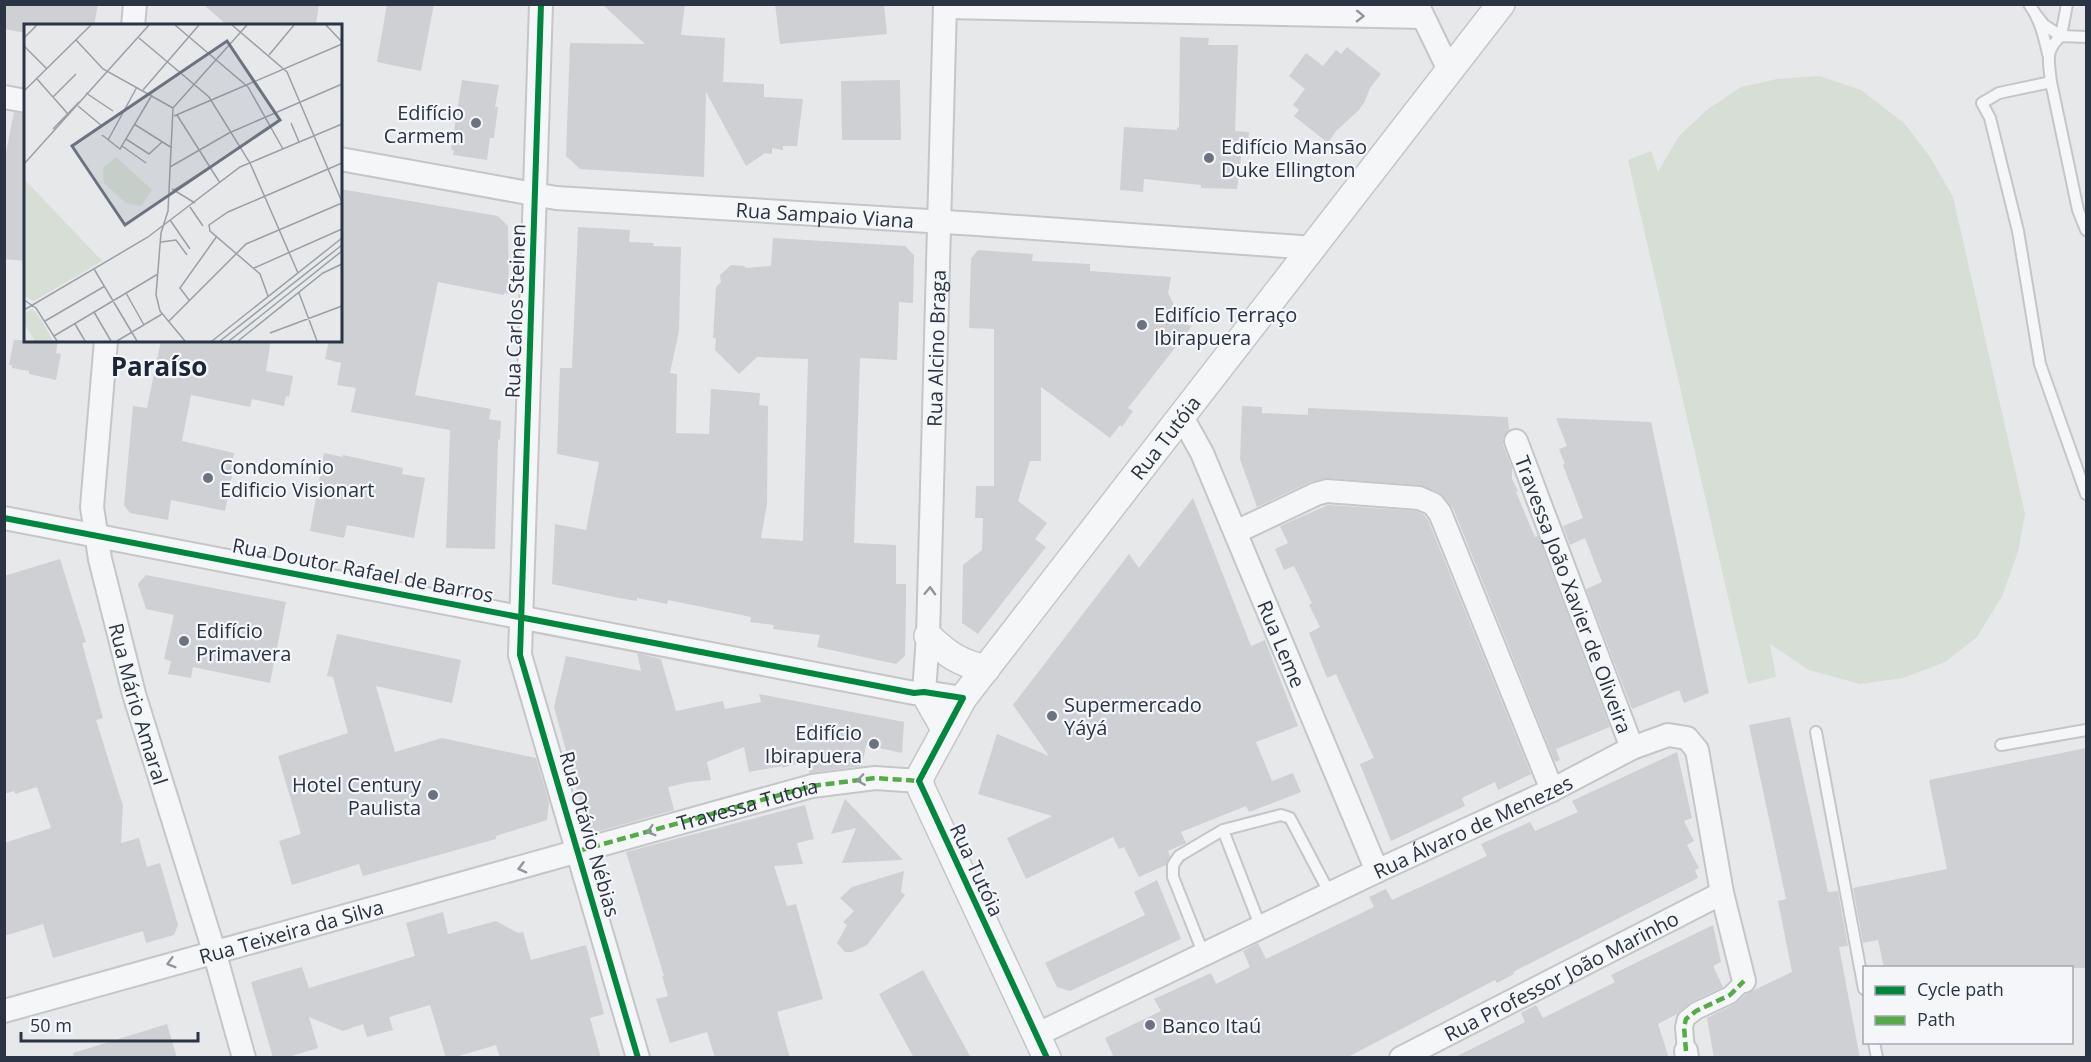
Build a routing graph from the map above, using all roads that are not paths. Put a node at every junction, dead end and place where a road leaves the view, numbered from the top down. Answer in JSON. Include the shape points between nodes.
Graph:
{"nodes":[{"id":1,"x":135,"y":4,"type":"edge"},
{"id":2,"x":541,"y":4,"type":"edge"},
{"id":3,"x":1501,"y":4,"type":"edge"},
{"id":4,"x":2067,"y":4,"type":"edge"},
{"id":5,"x":945,"y":6,"type":"edge"},
{"id":6,"x":2032,"y":8,"type":"edge"},
{"id":7,"x":1420,"y":11,"type":"edge"},
{"id":8,"x":133,"y":24,"type":"edge"},
{"id":9,"x":2061,"y":36,"type":"junction"},
{"id":10,"x":2086,"y":37,"type":"edge"},
{"id":11,"x":2048,"y":54,"type":"junction"},
{"id":12,"x":1450,"y":72,"type":"junction"},
{"id":13,"x":2051,"y":82,"type":"junction"},
{"id":14,"x":4,"y":97,"type":"edge"},
{"id":15,"x":24,"y":101,"type":"edge"},
{"id":16,"x":342,"y":159,"type":"edge"},
{"id":17,"x":535,"y":194,"type":"junction"},
{"id":18,"x":940,"y":221,"type":"junction"},
{"id":19,"x":2086,"y":230,"type":"edge"},
{"id":20,"x":1314,"y":248,"type":"junction"},
{"id":21,"x":106,"y":342,"type":"edge"},
{"id":22,"x":1182,"y":417,"type":"junction"},
{"id":23,"x":1516,"y":441,"type":"dead end"},
{"id":24,"x":2086,"y":494,"type":"edge"},
{"id":25,"x":4,"y":518,"type":"edge"},
{"id":26,"x":1236,"y":532,"type":"junction"},
{"id":27,"x":96,"y":536,"type":"junction"},
{"id":28,"x":522,"y":618,"type":"junction"},
{"id":29,"x":928,"y":636,"type":"junction"},
{"id":30,"x":986,"y":669,"type":"junction"},
{"id":31,"x":924,"y":692,"type":"junction"},
{"id":32,"x":963,"y":698,"type":"junction"},
{"id":33,"x":945,"y":729,"type":"junction"},
{"id":34,"x":2086,"y":730,"type":"edge"},
{"id":35,"x":1816,"y":732,"type":"dead end"},
{"id":36,"x":2001,"y":745,"type":"dead end"},
{"id":37,"x":1632,"y":748,"type":"junction"},
{"id":38,"x":919,"y":781,"type":"junction"},
{"id":39,"x":1551,"y":790,"type":"junction"},
{"id":40,"x":1223,"y":830,"type":"junction"},
{"id":41,"x":578,"y":851,"type":"junction"},
{"id":42,"x":1377,"y":871,"type":"junction"},
{"id":43,"x":1722,"y":893,"type":"junction"},
{"id":44,"x":1330,"y":894,"type":"junction"},
{"id":45,"x":1260,"y":928,"type":"junction"},
{"id":46,"x":214,"y":951,"type":"junction"},
{"id":47,"x":1204,"y":955,"type":"junction"},
{"id":48,"x":1744,"y":981,"type":"joint"},
{"id":49,"x":1863,"y":984,"type":"edge"},
{"id":50,"x":4,"y":1011,"type":"edge"},
{"id":51,"x":1042,"y":1046,"type":"edge"},
{"id":52,"x":1687,"y":1054,"type":"edge"},
{"id":53,"x":244,"y":1058,"type":"edge"},
{"id":54,"x":638,"y":1058,"type":"edge"},
{"id":55,"x":1401,"y":1058,"type":"edge"}],
"edges":[{"from":1,"to":8,"type":"street"},
{"from":2,"to":17,"type":"street","name":"Rua Carlos Steinen"},
{"from":3,"to":12,"type":"street","name":"Rua Tutóia"},
{"from":4,"to":9,"type":"lane"},
{"from":5,"to":7,"type":"street","one_way":true},
{"from":5,"to":18,"type":"street","name":"Rua Alcino Braga"},
{"from":6,"to":9,"type":"lane","via":[[2044,25]]},
{"from":6,"to":11,"type":"lane"},
{"from":7,"to":12,"type":"street"},
{"from":9,"to":10,"type":"lane"},
{"from":9,"to":11,"type":"lane"},
{"from":11,"to":13,"type":"lane"},
{"from":12,"to":20,"type":"street","name":"Rua Tutóia"},
{"from":13,"to":19,"type":"lane","via":[[2078,210]]},
{"from":13,"to":24,"type":"lane","via":[[1999,93],[1982,103],[1990,118],[2018,231],[2040,364]]},
{"from":14,"to":15,"type":"street"},
{"from":16,"to":17,"type":"street","name":"Rua Sampaio Viana"},
{"from":17,"to":18,"type":"street","name":"Rua Sampaio Viana"},
{"from":17,"to":28,"type":"street","name":"Rua Carlos Steinen"},
{"from":18,"to":20,"type":"street","name":"Rua Sampaio Viana"},
{"from":29,"to":18,"type":"street","name":"Rua Alcino Braga","one_way":true},
{"from":20,"to":22,"type":"street","name":"Rua Tutóia"},
{"from":21,"to":27,"type":"street","name":"Rua Mário Amaral","via":[[92,507]]},
{"from":22,"to":26,"type":"street","name":"Rua Leme"},
{"from":22,"to":30,"type":"street","name":"Rua Tutóia"},
{"from":23,"to":37,"type":"street","name":"Travessa João Xavier de Oliveira"},
{"from":25,"to":27,"type":"street","name":"Rua Doutor Rafael de Barros"},
{"from":26,"to":39,"type":"street","via":[[1327,491],[1419,498],[1433,504],[1440,513]]},
{"from":26,"to":42,"type":"street","name":"Rua Leme"},
{"from":27,"to":28,"type":"street","name":"Rua Doutor Rafael de Barros"},
{"from":27,"to":46,"type":"street","name":"Rua Mário Amaral","via":[[134,694]]},
{"from":28,"to":31,"type":"street","name":"Rua Doutor Rafael de Barros"},
{"from":28,"to":41,"type":"street","name":"Rua Otávio Nébias","via":[[520,655]]},
{"from":29,"to":30,"type":"street","via":[[956,659]]},
{"from":29,"to":31,"type":"street","name":"Rua Alcino Braga"},
{"from":30,"to":32,"type":"street","name":"Rua Tutóia"},
{"from":31,"to":32,"type":"street","name":"Rua Doutor Rafael de Barros"},
{"from":31,"to":33,"type":"street"},
{"from":32,"to":33,"type":"street","name":"Rua Tutóia"},
{"from":33,"to":38,"type":"street","name":"Rua Tutóia"},
{"from":34,"to":36,"type":"lane"},
{"from":35,"to":49,"type":"lane"},
{"from":37,"to":39,"type":"street","name":"Rua Álvaro de Menezes"},
{"from":37,"to":43,"type":"street","name":"Rua Álvaro de Menezes","via":[[1668,735],[1687,738],[1697,750]]},
{"from":38,"to":41,"type":"street","name":"Travessa Tutoia","one_way":true,"via":[[874,778],[812,786]]},
{"from":38,"to":51,"type":"street","name":"Rua Tutóia"},
{"from":39,"to":42,"type":"street","name":"Rua Álvaro de Menezes"},
{"from":40,"to":44,"type":"lane","via":[[1281,815],[1290,818]]},
{"from":40,"to":45,"type":"lane"},
{"from":40,"to":47,"type":"lane","via":[[1179,856],[1173,865],[1173,877]]},
{"from":41,"to":46,"type":"street","name":"Rua Teixeira da Silva","one_way":true},
{"from":41,"to":54,"type":"street","name":"Rua Otávio Nébias"},
{"from":42,"to":44,"type":"street","name":"Rua Álvaro de Menezes"},
{"from":43,"to":48,"type":"street","name":"Rua Álvaro de Menezes"},
{"from":43,"to":55,"type":"street","name":"Rua Professor João Marinho"},
{"from":44,"to":45,"type":"street","name":"Rua Álvaro de Menezes"},
{"from":45,"to":47,"type":"street","name":"Rua Álvaro de Menezes"},
{"from":46,"to":50,"type":"street","name":"Rua Teixeira da Silva","one_way":true},
{"from":46,"to":53,"type":"street","name":"Rua Mário Amaral"},
{"from":47,"to":51,"type":"street","name":"Rua Álvaro de Menezes"},
{"from":48,"to":52,"type":"street","via":[[1730,995],[1686,1019]]}]}
